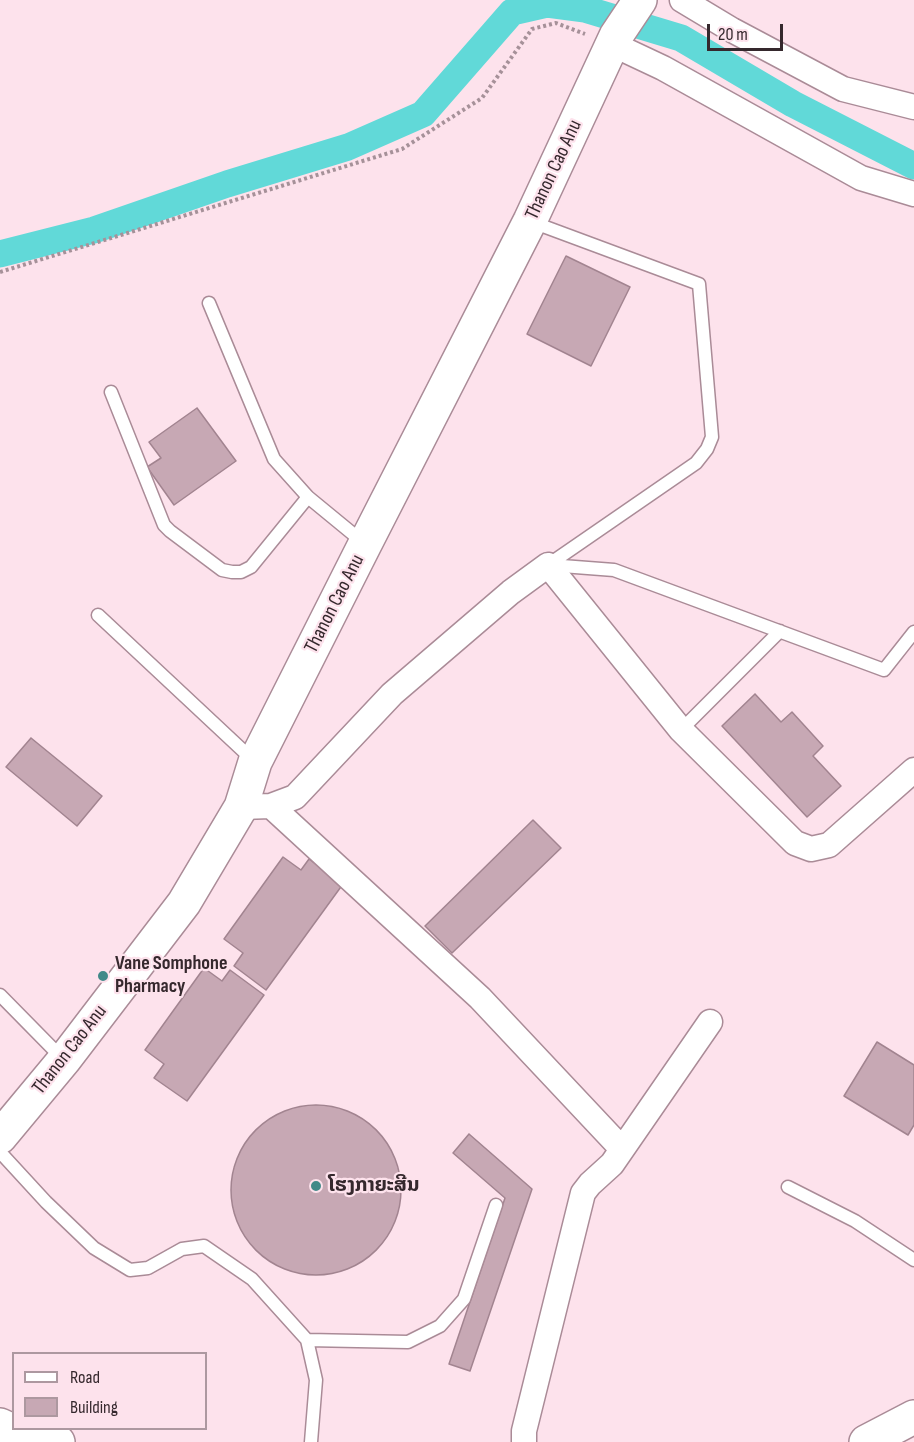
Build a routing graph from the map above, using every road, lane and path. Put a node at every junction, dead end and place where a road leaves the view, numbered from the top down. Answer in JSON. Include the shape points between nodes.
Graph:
{"nodes":[{"id":1,"x":640,"y":0,"type":"edge"},
{"id":2,"x":682,"y":0,"type":"edge"},
{"id":3,"x":614,"y":40,"type":"junction"},
{"id":4,"x":914,"y":107,"type":"edge"},
{"id":5,"x":914,"y":194,"type":"edge"},
{"id":6,"x":530,"y":221,"type":"junction"},
{"id":7,"x":0,"y":272,"type":"edge"},
{"id":8,"x":208,"y":303,"type":"dead end"},
{"id":9,"x":111,"y":392,"type":"dead end"},
{"id":10,"x":308,"y":497,"type":"junction"},
{"id":11,"x":364,"y":544,"type":"junction"},
{"id":12,"x":548,"y":564,"type":"junction"},
{"id":13,"x":98,"y":615,"type":"dead end"},
{"id":14,"x":780,"y":631,"type":"junction"},
{"id":15,"x":914,"y":632,"type":"edge"},
{"id":16,"x":681,"y":730,"type":"junction"},
{"id":17,"x":255,"y":762,"type":"junction"},
{"id":18,"x":914,"y":770,"type":"edge"},
{"id":19,"x":256,"y":806,"type":"junction"},
{"id":20,"x":0,"y":995,"type":"edge"},
{"id":21,"x":710,"y":1022,"type":"dead end"},
{"id":22,"x":64,"y":1060,"type":"junction"},
{"id":23,"x":0,"y":1137,"type":"edge"},
{"id":24,"x":622,"y":1149,"type":"junction"},
{"id":25,"x":0,"y":1152,"type":"edge"},
{"id":26,"x":788,"y":1187,"type":"dead end"},
{"id":27,"x":496,"y":1205,"type":"dead end"},
{"id":28,"x":914,"y":1260,"type":"edge"},
{"id":29,"x":307,"y":1340,"type":"junction"},
{"id":30,"x":914,"y":1417,"type":"edge"},
{"id":31,"x":0,"y":1425,"type":"edge"},
{"id":32,"x":58,"y":1442,"type":"edge"},
{"id":33,"x":310,"y":1442,"type":"edge"},
{"id":34,"x":524,"y":1442,"type":"edge"},
{"id":35,"x":866,"y":1442,"type":"edge"}],
"edges":[{"from":1,"to":3,"type":"street","name":"Thanon Cao Anu"},
{"from":2,"to":4,"type":"street","via":[[843,89]]},
{"from":3,"to":5,"type":"street","via":[[861,178]]},
{"from":3,"to":6,"type":"street","name":"Thanon Cao Anu"},
{"from":3,"to":7,"type":"path","via":[[556,23],[532,29],[482,98],[402,148]]},
{"from":6,"to":11,"type":"street","name":"Thanon Cao Anu"},
{"from":6,"to":12,"type":"lane","via":[[699,284],[712,437],[696,463]]},
{"from":8,"to":10,"type":"lane","via":[[274,459]]},
{"from":9,"to":10,"type":"lane","via":[[164,525],[222,570],[241,572],[251,567]]},
{"from":10,"to":11,"type":"lane"},
{"from":11,"to":17,"type":"street","name":"Thanon Cao Anu"},
{"from":12,"to":14,"type":"lane","via":[[614,570]]},
{"from":12,"to":16,"type":"street"},
{"from":12,"to":19,"type":"street","via":[[392,694],[295,797]]},
{"from":13,"to":17,"type":"lane"},
{"from":14,"to":15,"type":"lane","via":[[884,670]]},
{"from":14,"to":16,"type":"lane"},
{"from":16,"to":18,"type":"street","via":[[795,843],[811,849],[830,845]]},
{"from":17,"to":19,"type":"street","name":"Thanon Cao Anu"},
{"from":19,"to":22,"type":"street","name":"Thanon Cao Anu"},
{"from":19,"to":24,"type":"street","via":[[480,998]]},
{"from":20,"to":22,"type":"lane"},
{"from":21,"to":24,"type":"street"},
{"from":22,"to":23,"type":"street","name":"Thanon Cao Anu"},
{"from":24,"to":34,"type":"street","via":[[584,1193]]},
{"from":25,"to":29,"type":"lane","via":[[94,1248],[121,1265],[130,1270],[148,1268],[182,1249],[204,1246],[252,1279]]},
{"from":26,"to":28,"type":"lane","via":[[855,1221]]},
{"from":27,"to":29,"type":"lane","via":[[464,1299],[440,1326],[408,1342]]},
{"from":29,"to":33,"type":"lane","via":[[316,1380]]},
{"from":30,"to":35,"type":"street"},
{"from":31,"to":32,"type":"street"}]}
